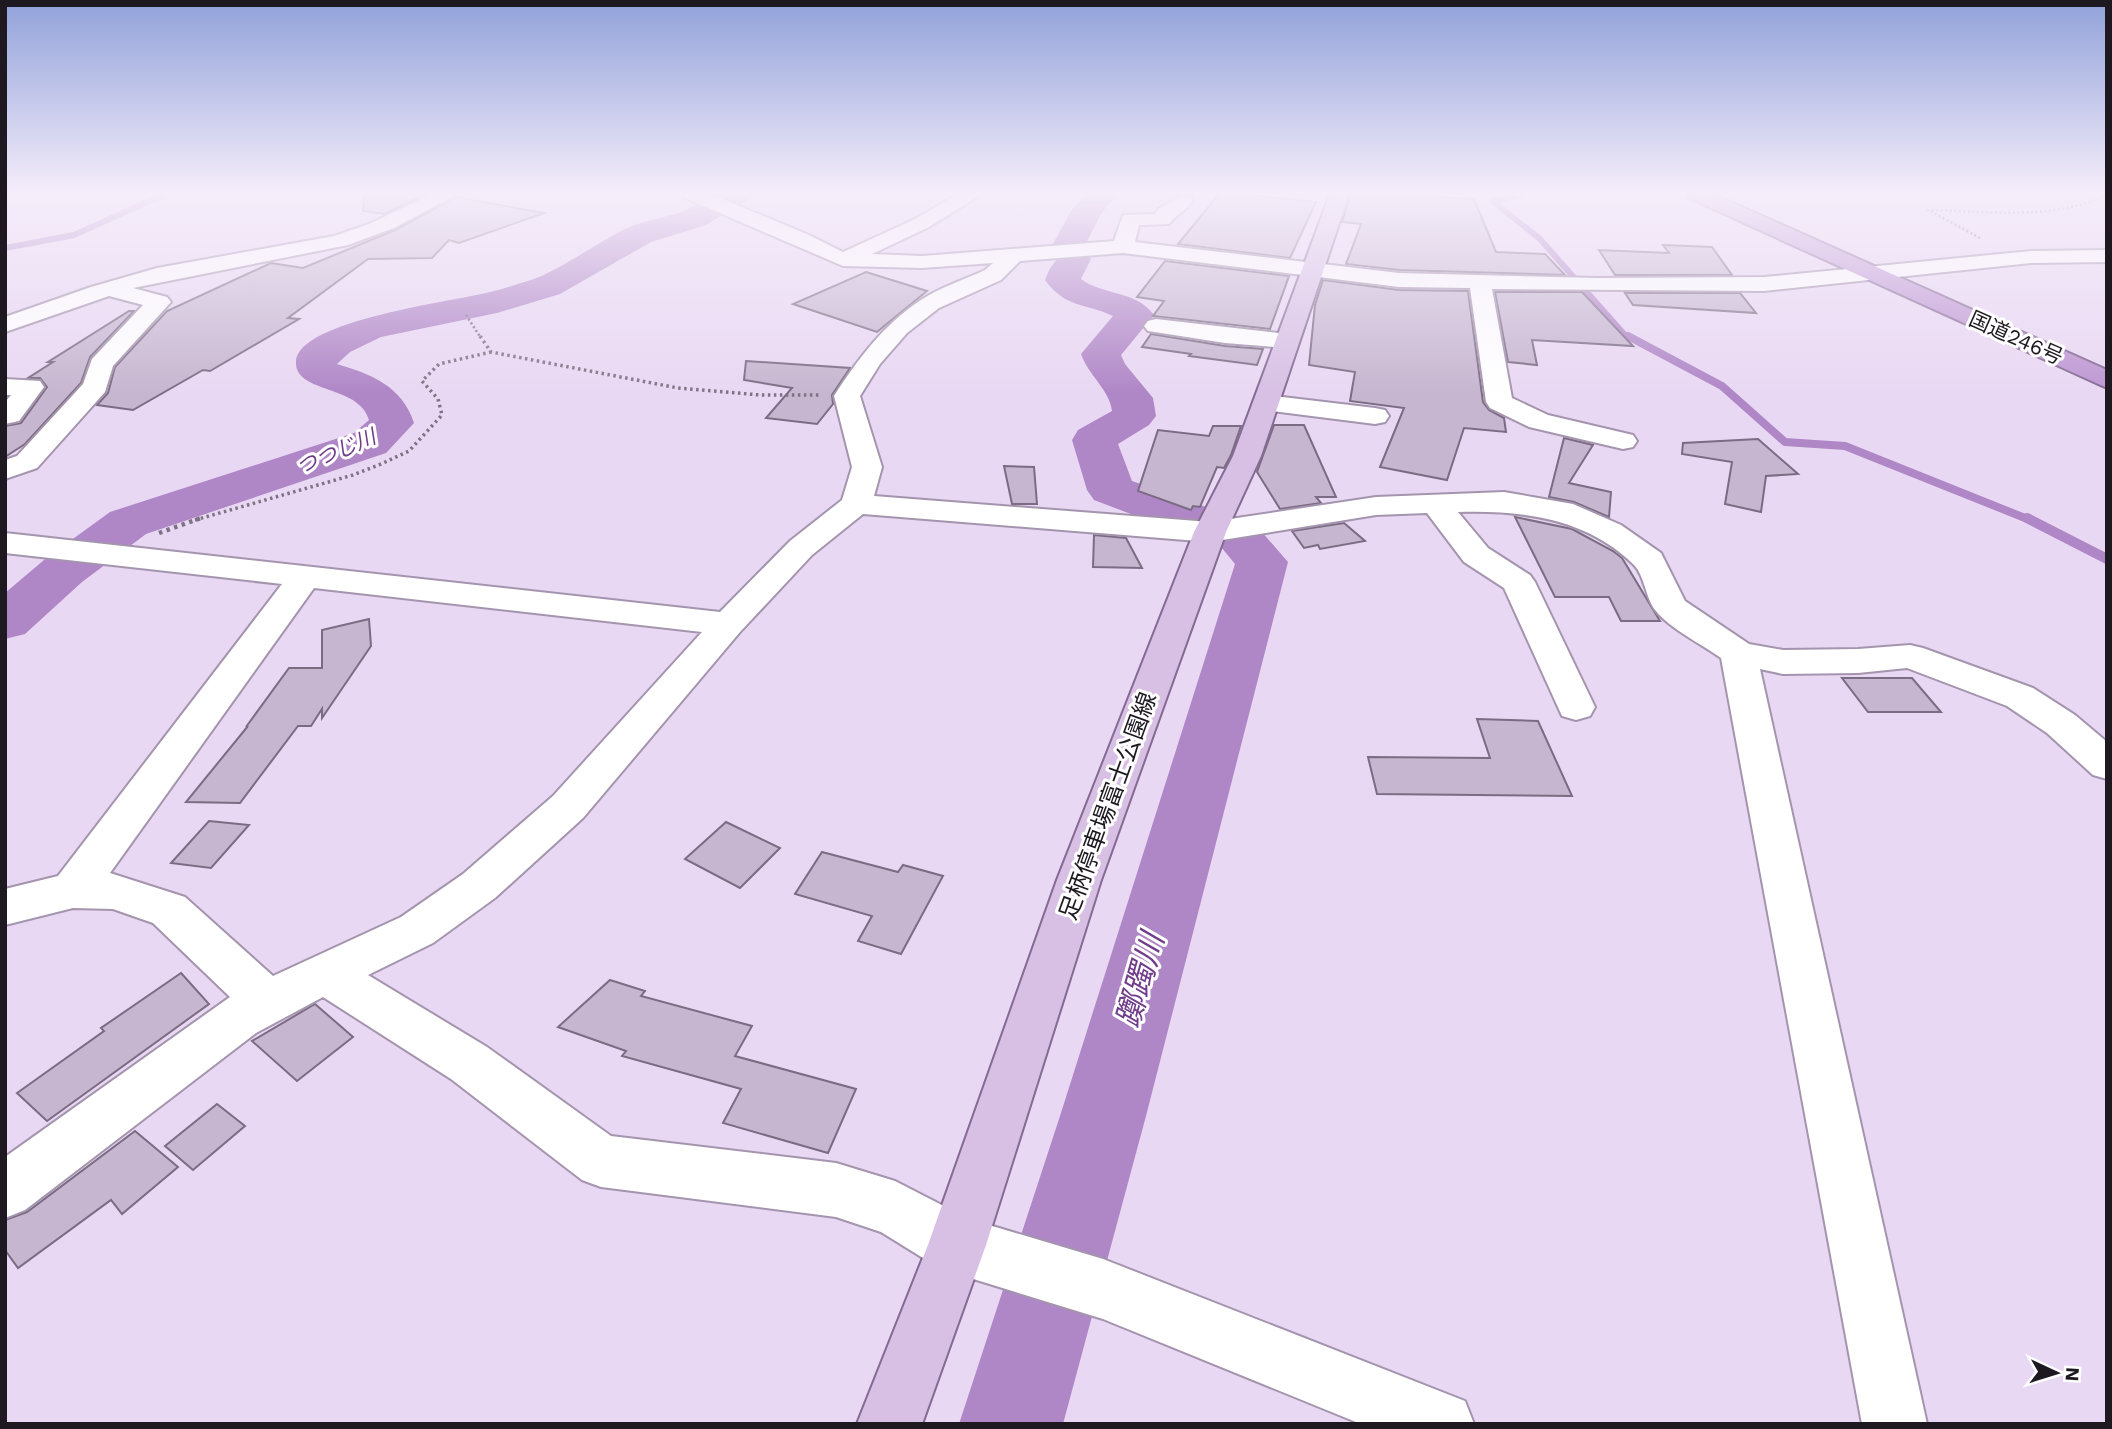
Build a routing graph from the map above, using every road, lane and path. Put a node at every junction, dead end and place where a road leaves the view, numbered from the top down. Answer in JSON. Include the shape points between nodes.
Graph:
{"nodes":[{"id":1,"x":227,"y":261,"type":"edge"},
{"id":2,"x":870,"y":261,"type":"edge"},
{"id":3,"x":942,"y":261,"type":"edge"},
{"id":4,"x":1008,"y":261,"type":"edge"},
{"id":5,"x":1228,"y":261,"type":"edge"},
{"id":6,"x":1315,"y":261,"type":"edge"},
{"id":7,"x":1857,"y":261,"type":"edge"},
{"id":8,"x":1860,"y":261,"type":"edge"},
{"id":9,"x":1991,"y":261,"type":"edge"},
{"id":10,"x":1311,"y":270,"type":"junction"},
{"id":11,"x":1884,"y":272,"type":"junction"},
{"id":12,"x":1480,"y":283,"type":"junction"},
{"id":13,"x":107,"y":289,"type":"junction"},
{"id":14,"x":466,"y":315,"type":"dead end"},
{"id":15,"x":5,"y":325,"type":"edge"},
{"id":16,"x":1156,"y":326,"type":"dead end"},
{"id":17,"x":1287,"y":341,"type":"junction"},
{"id":18,"x":491,"y":352,"type":"junction"},
{"id":19,"x":2107,"y":367,"type":"edge"},
{"id":20,"x":2107,"y":380,"type":"edge"},
{"id":21,"x":5,"y":387,"type":"edge"},
{"id":22,"x":847,"y":396,"type":"junction"},
{"id":23,"x":1266,"y":403,"type":"junction"},
{"id":24,"x":5,"y":416,"type":"edge"},
{"id":25,"x":1375,"y":416,"type":"dead end"},
{"id":26,"x":1623,"y":441,"type":"dead end"},
{"id":27,"x":5,"y":470,"type":"edge"},
{"id":28,"x":1436,"y":504,"type":"junction"},
{"id":29,"x":856,"y":505,"type":"junction"},
{"id":30,"x":1210,"y":532,"type":"junction"},
{"id":31,"x":5,"y":543,"type":"edge"},
{"id":32,"x":113,"y":554,"type":"junction"},
{"id":33,"x":303,"y":578,"type":"junction"},
{"id":34,"x":728,"y":624,"type":"junction"},
{"id":35,"x":1738,"y":653,"type":"junction"},
{"id":36,"x":1576,"y":706,"type":"dead end"},
{"id":37,"x":2107,"y":765,"type":"edge"},
{"id":38,"x":73,"y":890,"type":"junction"},
{"id":39,"x":5,"y":907,"type":"edge"},
{"id":40,"x":326,"y":974,"type":"junction"},
{"id":41,"x":267,"y":1001,"type":"junction"},
{"id":42,"x":5,"y":1191,"type":"edge"},
{"id":43,"x":970,"y":1249,"type":"junction"},
{"id":44,"x":890,"y":1424,"type":"edge"},
{"id":45,"x":1443,"y":1424,"type":"edge"},
{"id":46,"x":1895,"y":1424,"type":"edge"}],
"edges":[{"from":1,"to":13,"type":"street"},
{"from":2,"to":3,"type":"street"},
{"from":4,"to":22,"type":"street","via":[[993,275],[931,303],[898,328]]},
{"from":5,"to":10,"type":"street"},
{"from":6,"to":10,"type":"main road","name":"足柄停車場富士公園線"},
{"from":7,"to":11,"type":"highway","name":"国道246号"},
{"from":8,"to":11,"type":"highway","name":"国道246号"},
{"from":9,"to":11,"type":"street"},
{"from":10,"to":12,"type":"street"},
{"from":10,"to":17,"type":"main road","name":"足柄停車場富士公園線"},
{"from":11,"to":12,"type":"street","via":[[1764,284]]},
{"from":11,"to":19,"type":"highway","name":"国道246号"},
{"from":11,"to":20,"type":"highway","name":"国道246号"},
{"from":12,"to":26,"type":"street","via":[[1499,402],[1539,421]]},
{"from":13,"to":15,"type":"street"},
{"from":13,"to":27,"type":"street","via":[[159,302],[101,364],[96,386],[88,396],[26,462]]},
{"from":14,"to":18,"type":"path"},
{"from":16,"to":17,"type":"street"},
{"from":17,"to":23,"type":"main road","name":"足柄停車場富士公園線"},
{"from":18,"to":22,"type":"path","via":[[678,388]]},
{"from":18,"to":32,"type":"path","via":[[439,364],[422,381],[438,399],[442,415],[409,450],[353,475],[177,525]]},
{"from":21,"to":24,"type":"street","via":[[31,387]]},
{"from":22,"to":29,"type":"street","via":[[867,467]]},
{"from":23,"to":25,"type":"street"},
{"from":23,"to":30,"type":"main road","name":"足柄停車場富士公園線","via":[[1247,456]]},
{"from":28,"to":30,"type":"street","via":[[1376,506]]},
{"from":28,"to":35,"type":"street","via":[[1504,501],[1562,511],[1609,532],[1649,559],[1670,607]]},
{"from":28,"to":36,"type":"street","via":[[1476,555],[1518,582]]},
{"from":29,"to":30,"type":"street"},
{"from":29,"to":34,"type":"street","via":[[801,548]]},
{"from":30,"to":43,"type":"main road","name":"足柄停車場富士公園線","via":[[1079,880]]},
{"from":31,"to":32,"type":"street"},
{"from":32,"to":33,"type":"street"},
{"from":33,"to":34,"type":"street"},
{"from":33,"to":38,"type":"street"},
{"from":34,"to":40,"type":"street","via":[[568,807],[479,886],[417,930]]},
{"from":35,"to":37,"type":"street","via":[[1783,662],[1910,656],[2020,697],[2062,724]]},
{"from":35,"to":46,"type":"street"},
{"from":38,"to":39,"type":"street"},
{"from":38,"to":41,"type":"street","via":[[115,891],[169,910]]},
{"from":40,"to":41,"type":"street"},
{"from":40,"to":43,"type":"street","via":[[469,1063],[601,1161],[836,1190],[895,1209]]},
{"from":41,"to":42,"type":"street"},
{"from":43,"to":44,"type":"main road","name":"足柄停車場富士公園線"},
{"from":43,"to":45,"type":"street","via":[[1104,1289]]}]}
